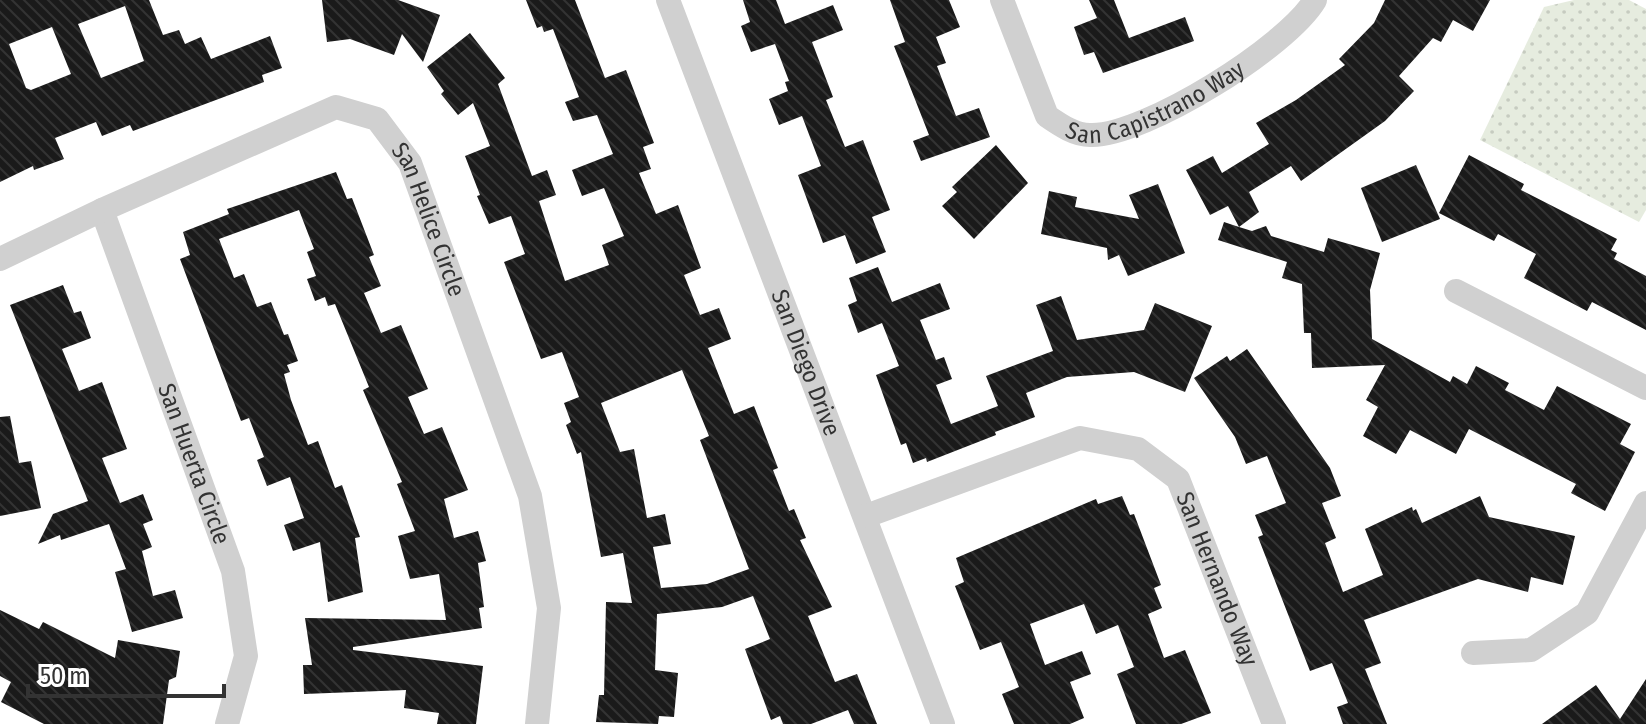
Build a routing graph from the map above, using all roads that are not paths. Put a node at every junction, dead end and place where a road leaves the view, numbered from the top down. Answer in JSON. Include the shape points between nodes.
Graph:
{"nodes":[{"id":1,"x":668,"y":0,"type":"edge"},
{"id":2,"x":1002,"y":0,"type":"edge"},
{"id":3,"x":1315,"y":0,"type":"edge"},
{"id":4,"x":102,"y":210,"type":"junction"},
{"id":5,"x":0,"y":259,"type":"edge"},
{"id":6,"x":1456,"y":291,"type":"dead end"},
{"id":7,"x":1646,"y":388,"type":"edge"},
{"id":8,"x":1646,"y":503,"type":"edge"},
{"id":9,"x":866,"y":516,"type":"junction"},
{"id":10,"x":1473,"y":653,"type":"dead end"},
{"id":11,"x":227,"y":724,"type":"edge"},
{"id":12,"x":537,"y":724,"type":"edge"},
{"id":13,"x":943,"y":724,"type":"edge"},
{"id":14,"x":1274,"y":724,"type":"edge"}],
"edges":[{"from":1,"to":9,"type":"street","name":"San Diego Drive"},
{"from":2,"to":3,"type":"street","name":"San Capistrano Way","via":[[1047,116],[1089,136],[1112,133],[1242,69],[1274,45]]},
{"from":4,"to":5,"type":"street","name":"San Helice Circle"},
{"from":4,"to":11,"type":"street","name":"San Huerta Circle","via":[[233,571],[246,656]]},
{"from":4,"to":12,"type":"street","name":"San Helice Circle","via":[[336,107],[377,119],[410,163],[530,496],[549,608]]},
{"from":6,"to":7,"type":"street"},
{"from":8,"to":10,"type":"street","via":[[1587,613],[1531,650]]},
{"from":9,"to":13,"type":"street","name":"San Diego Drive"},
{"from":9,"to":14,"type":"street","name":"San Hernando Way","via":[[1080,438],[1138,449],[1178,479]]}]}
